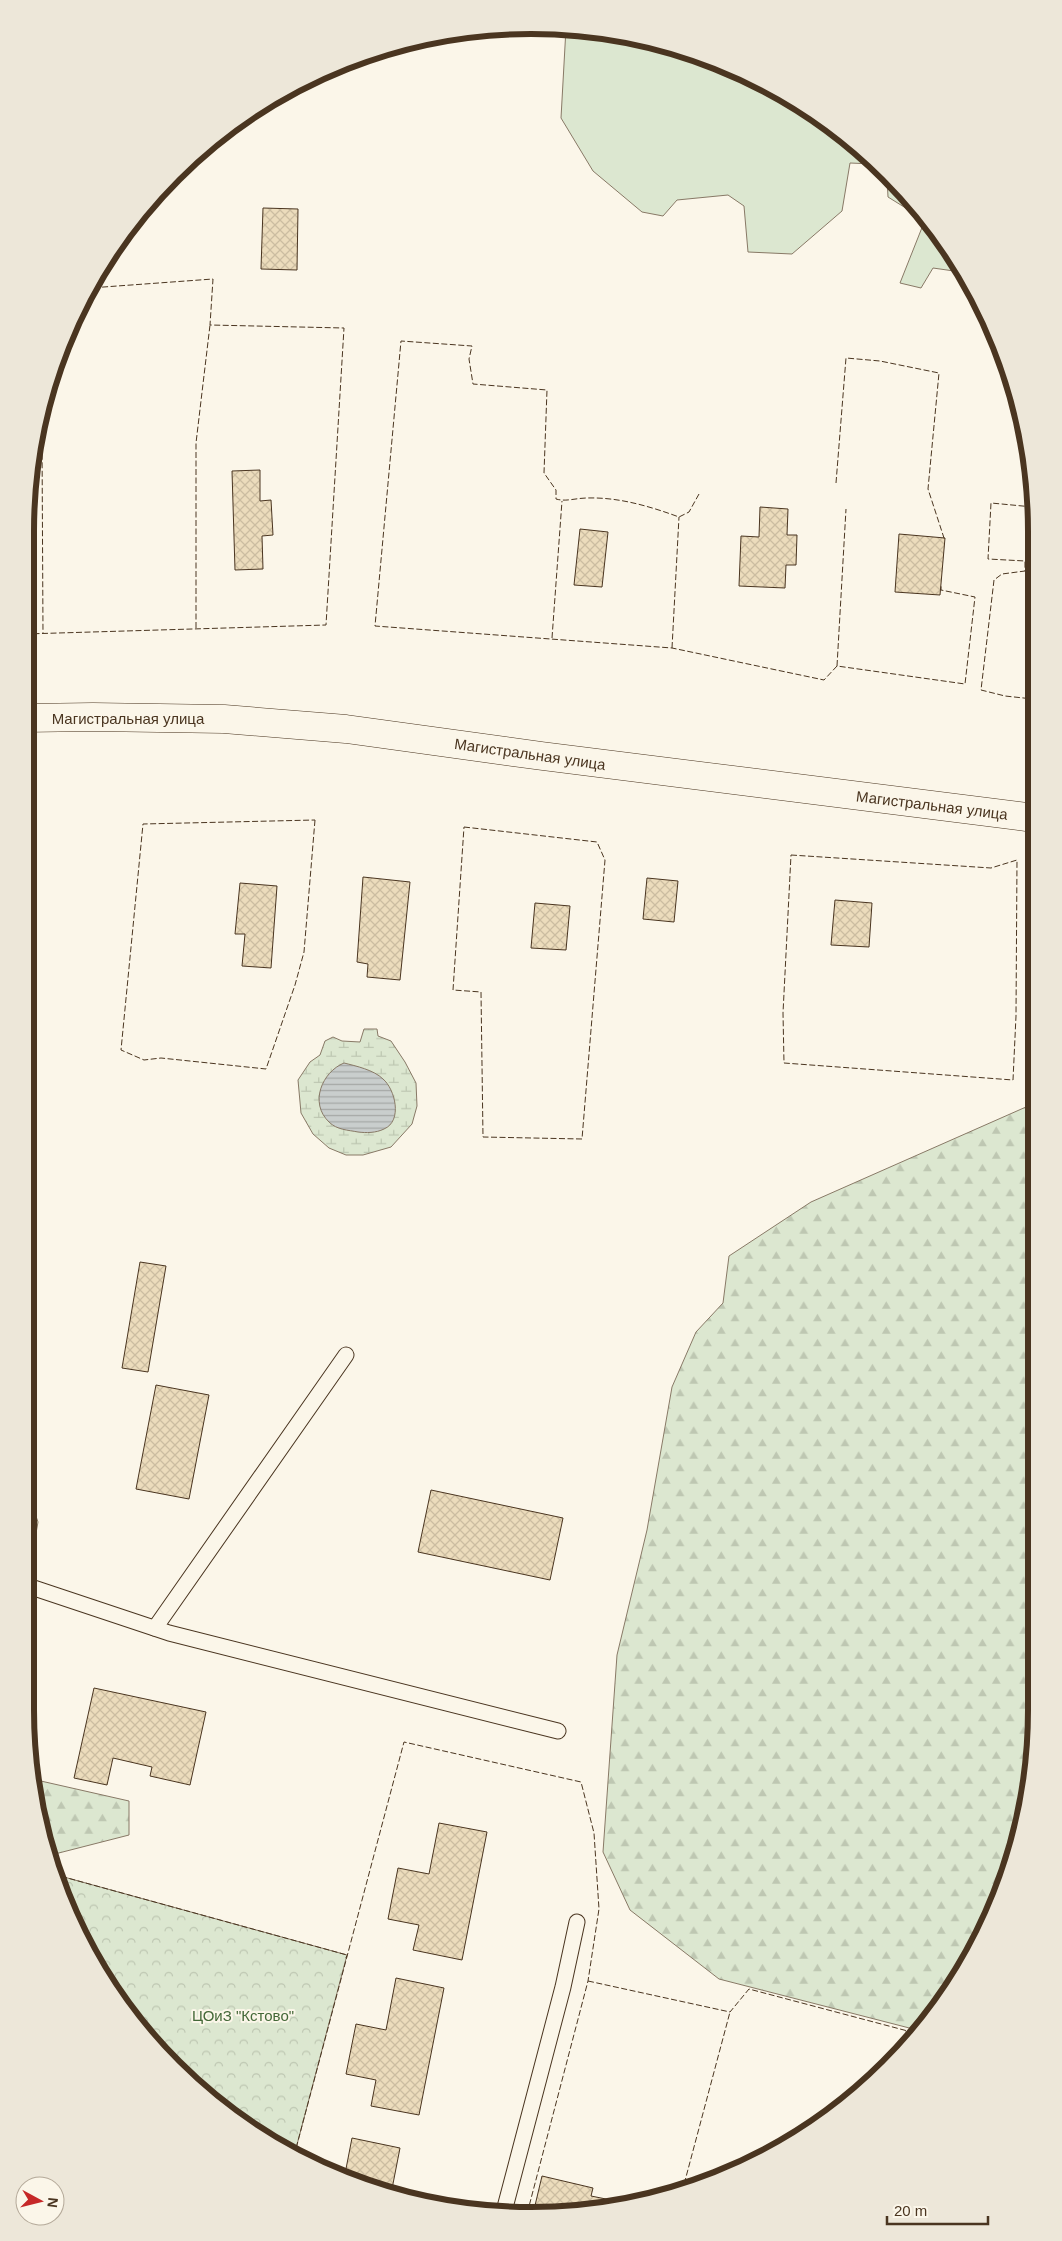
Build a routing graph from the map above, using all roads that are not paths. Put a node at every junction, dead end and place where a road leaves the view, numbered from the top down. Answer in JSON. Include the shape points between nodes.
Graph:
{"nodes":[{"id":1,"x":34,"y":718,"type":"edge"},
{"id":2,"x":1028,"y":817,"type":"edge"},
{"id":3,"x":346,"y":1355,"type":"dead end"},
{"id":4,"x":34,"y":1588,"type":"edge"},
{"id":5,"x":155,"y":1628,"type":"junction"},
{"id":6,"x":558,"y":1731,"type":"dead end"},
{"id":7,"x":576,"y":1922,"type":"dead end"},
{"id":8,"x":505,"y":2206,"type":"edge"}],
"edges":[{"from":1,"to":2,"type":"main road","name":"Магистральная улица","via":[[224,719],[346,729]]},
{"from":3,"to":5,"type":"lane"},
{"from":4,"to":5,"type":"lane"},
{"from":5,"to":6,"type":"lane"},
{"from":7,"to":8,"type":"lane","via":[[563,1987]]}]}
